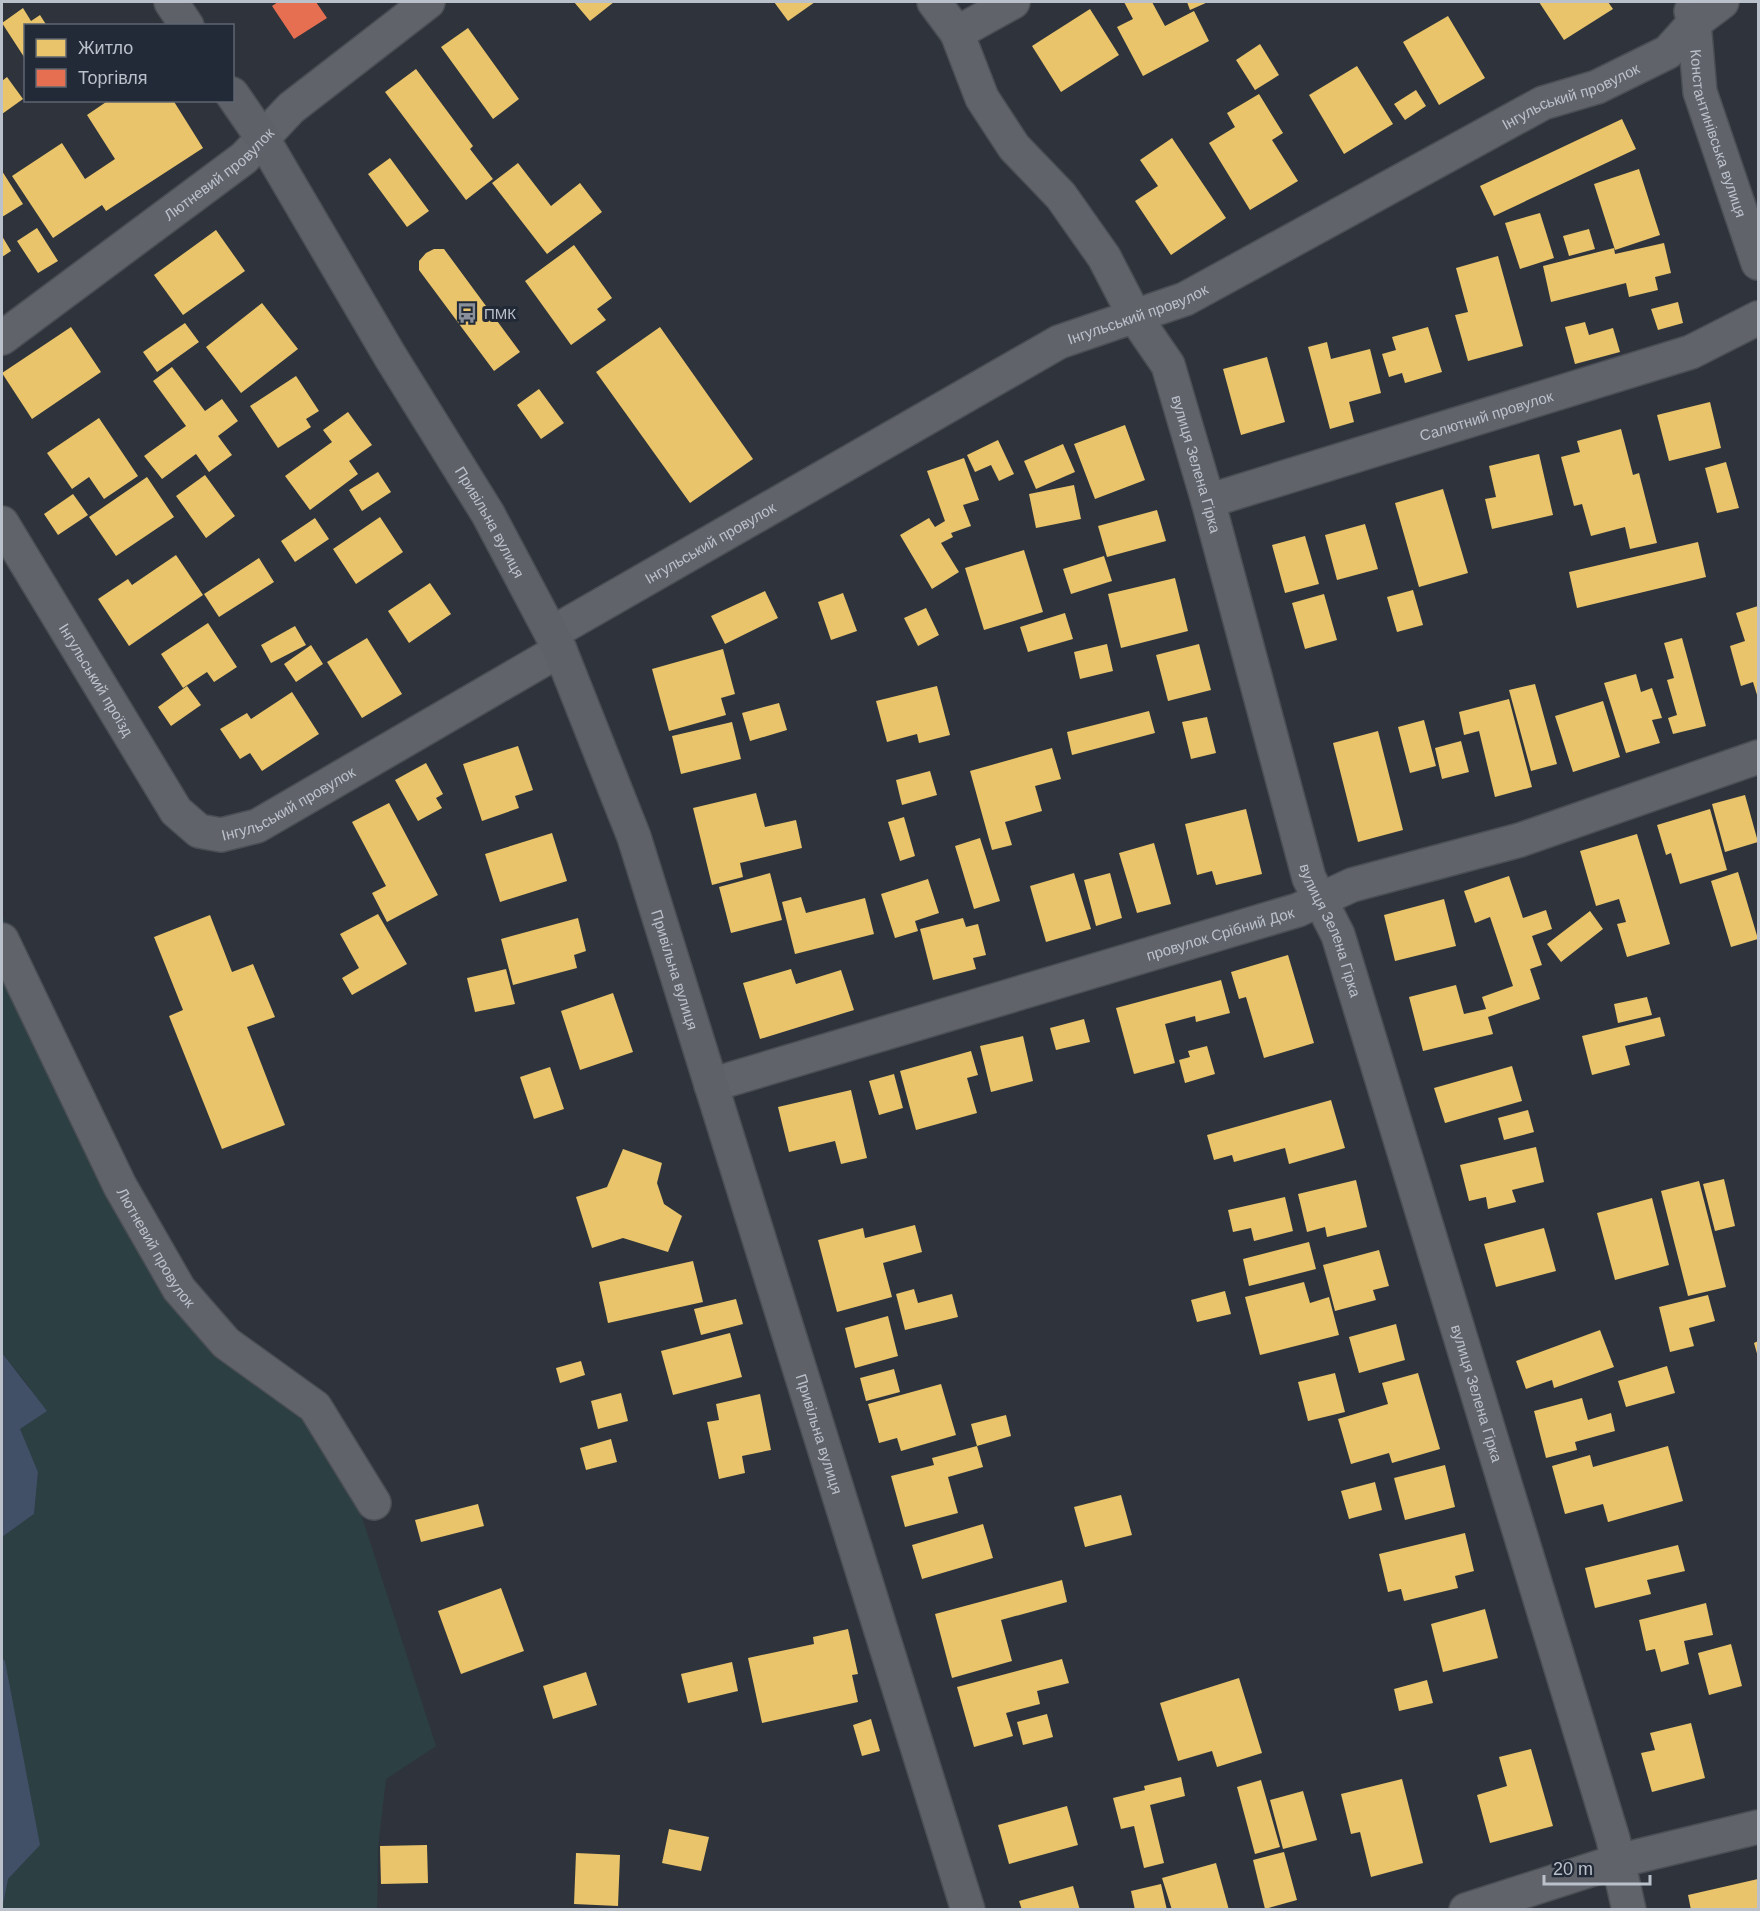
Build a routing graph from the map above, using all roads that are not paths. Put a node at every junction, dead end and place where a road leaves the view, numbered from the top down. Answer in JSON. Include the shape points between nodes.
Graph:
{"nodes":[{"id":1,"x":171,"y":2,"type":"edge"},
{"id":2,"x":428,"y":2,"type":"edge"},
{"id":3,"x":933,"y":2,"type":"edge"},
{"id":4,"x":1013,"y":2,"type":"edge"},
{"id":5,"x":1722,"y":2,"type":"edge"},
{"id":6,"x":1691,"y":12,"type":"edge"},
{"id":7,"x":185,"y":24,"type":"edge"},
{"id":8,"x":957,"y":33,"type":"junction"},
{"id":9,"x":234,"y":97,"type":"edge"},
{"id":10,"x":263,"y":139,"type":"junction"},
{"id":11,"x":1758,"y":263,"type":"edge"},
{"id":12,"x":1135,"y":317,"type":"junction"},
{"id":13,"x":1758,"y":318,"type":"edge"},
{"id":14,"x":2,"y":338,"type":"edge"},
{"id":15,"x":1208,"y":501,"type":"junction"},
{"id":16,"x":2,"y":523,"type":"edge"},
{"id":17,"x":556,"y":642,"type":"junction"},
{"id":18,"x":1758,"y":757,"type":"edge"},
{"id":19,"x":199,"y":831,"type":"joint"},
{"id":20,"x":1320,"y":899,"type":"junction"},
{"id":21,"x":2,"y":940,"type":"edge"},
{"id":22,"x":711,"y":1085,"type":"junction"},
{"id":23,"x":374,"y":1503,"type":"dead end"},
{"id":24,"x":1758,"y":1827,"type":"edge"},
{"id":25,"x":1618,"y":1861,"type":"junction"},
{"id":26,"x":968,"y":1910,"type":"edge"},
{"id":27,"x":1466,"y":1910,"type":"edge"},
{"id":28,"x":1629,"y":1910,"type":"edge"}],
"edges":[{"from":1,"to":7,"type":"street"},
{"from":2,"to":10,"type":"street","name":"Лютневий провулок","via":[[291,108]]},
{"from":3,"to":8,"type":"street","name":"вулиця Зелена Гірка"},
{"from":4,"to":8,"type":"street"},
{"from":5,"to":6,"type":"street","name":"Інгульський провулок"},
{"from":6,"to":11,"type":"street","name":"Константинівська вулиця","via":[[1700,92]]},
{"from":6,"to":12,"type":"street","name":"Інгульський провулок","via":[[1668,52],[1597,87],[1543,104],[1185,299]]},
{"from":8,"to":12,"type":"street","name":"вулиця Зелена Гірка","via":[[982,99],[1014,147],[1061,196],[1104,257]]},
{"from":9,"to":10,"type":"street","name":"Привільна вулиця"},
{"from":10,"to":14,"type":"street","name":"Лютневий провулок","via":[[244,158]]},
{"from":10,"to":17,"type":"street","name":"Привільна вулиця","via":[[488,514]]},
{"from":12,"to":15,"type":"street","name":"вулиця Зелена Гірка","via":[[1168,365]]},
{"from":12,"to":17,"type":"street","name":"Інгульський провулок","via":[[1059,342]]},
{"from":13,"to":15,"type":"street","name":"Салютний провулок","via":[[1691,352]]},
{"from":15,"to":20,"type":"street","name":"вулиця Зелена Гірка","via":[[1309,878]]},
{"from":16,"to":19,"type":"street","name":"Інгульський проїзд","via":[[177,812]]},
{"from":17,"to":19,"type":"street","name":"Інгульський провулок","via":[[257,826],[221,835]]},
{"from":17,"to":22,"type":"street","name":"Привільна вулиця","via":[[634,837]]},
{"from":18,"to":20,"type":"street","name":"провулок Срібний Док","via":[[1520,840],[1352,885]]},
{"from":20,"to":22,"type":"street","name":"провулок Срібний Док","via":[[1298,910]]},
{"from":20,"to":25,"type":"street","name":"вулиця Зелена Гірка","via":[[1342,946]]},
{"from":21,"to":23,"type":"street","name":"Лютневий провулок","via":[[120,1186],[179,1289],[226,1343],[315,1407]]},
{"from":22,"to":26,"type":"street","name":"Привільна вулиця"},
{"from":24,"to":25,"type":"street"},
{"from":25,"to":27,"type":"street"},
{"from":25,"to":28,"type":"street","name":"вулиця Зелена Гірка"}]}
